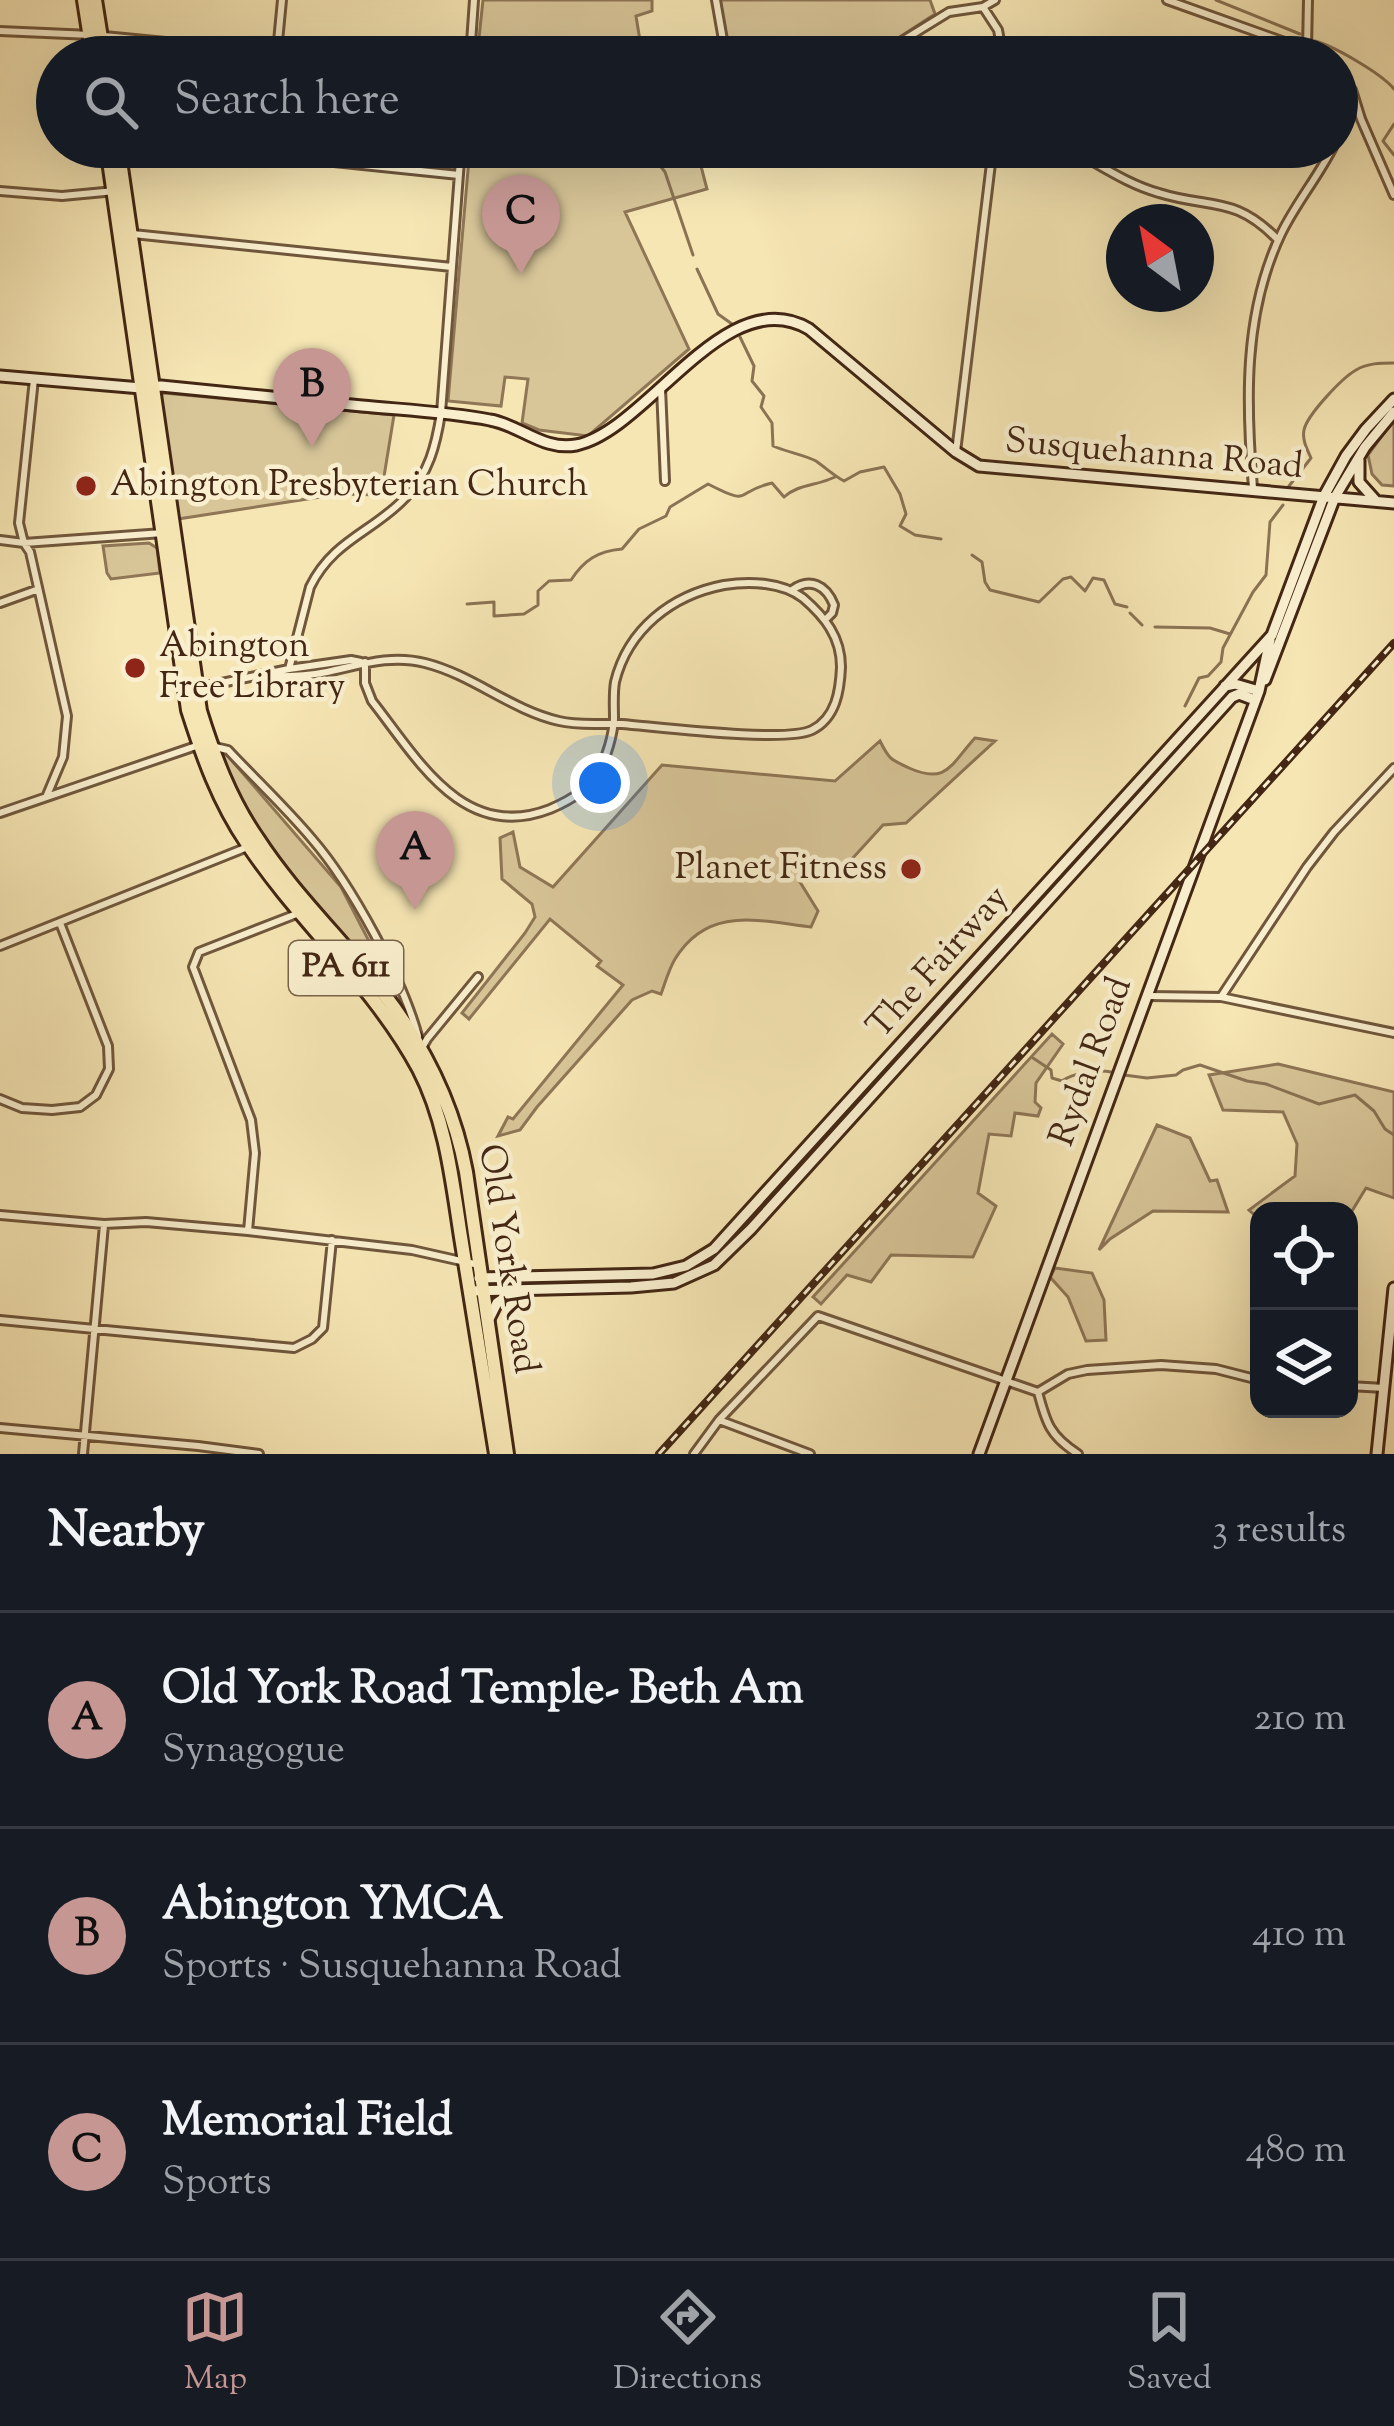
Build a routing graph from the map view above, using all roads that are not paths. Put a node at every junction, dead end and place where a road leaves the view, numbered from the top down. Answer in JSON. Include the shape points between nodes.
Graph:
{"nodes":[{"id":1,"x":84,"y":0,"type":"edge"},
{"id":2,"x":95,"y":0,"type":"edge"},
{"id":3,"x":282,"y":0,"type":"edge"},
{"id":4,"x":474,"y":0,"type":"edge"},
{"id":5,"x":716,"y":0,"type":"edge"},
{"id":6,"x":995,"y":0,"type":"edge"},
{"id":7,"x":1167,"y":0,"type":"edge"},
{"id":8,"x":1308,"y":0,"type":"edge"},
{"id":9,"x":983,"y":8,"type":"junction"},
{"id":10,"x":0,"y":31,"type":"edge"},
{"id":11,"x":95,"y":36,"type":"junction"},
{"id":12,"x":279,"y":36,"type":"edge"},
{"id":13,"x":471,"y":36,"type":"edge"},
{"id":14,"x":722,"y":36,"type":"edge"},
{"id":15,"x":910,"y":36,"type":"edge"},
{"id":16,"x":999,"y":36,"type":"edge"},
{"id":17,"x":1262,"y":36,"type":"edge"},
{"id":18,"x":1311,"y":36,"type":"edge"},
{"id":19,"x":1358,"y":109,"type":"edge"},
{"id":20,"x":113,"y":168,"type":"edge"},
{"id":21,"x":118,"y":168,"type":"edge"},
{"id":22,"x":391,"y":168,"type":"edge"},
{"id":23,"x":460,"y":168,"type":"edge"},
{"id":24,"x":990,"y":168,"type":"edge"},
{"id":25,"x":1099,"y":168,"type":"edge"},
{"id":26,"x":1322,"y":168,"type":"edge"},
{"id":27,"x":459,"y":175,"type":"junction"},
{"id":28,"x":1391,"y":180,"type":"edge"},
{"id":29,"x":119,"y":190,"type":"junction"},
{"id":30,"x":0,"y":191,"type":"edge"},
{"id":31,"x":1394,"y":196,"type":"edge"},
{"id":32,"x":131,"y":234,"type":"junction"},
{"id":33,"x":1278,"y":240,"type":"junction"},
{"id":34,"x":452,"y":267,"type":"junction"},
{"id":35,"x":0,"y":376,"type":"edge"},
{"id":36,"x":34,"y":379,"type":"junction"},
{"id":37,"x":146,"y":387,"type":"junction"},
{"id":38,"x":662,"y":387,"type":"junction"},
{"id":39,"x":1394,"y":399,"type":"edge"},
{"id":40,"x":1394,"y":412,"type":"edge"},
{"id":41,"x":441,"y":413,"type":"junction"},
{"id":42,"x":956,"y":452,"type":"junction"},
{"id":43,"x":1360,"y":456,"type":"junction"},
{"id":44,"x":665,"y":481,"type":"dead end"},
{"id":45,"x":1254,"y":492,"type":"junction"},
{"id":46,"x":1329,"y":496,"type":"junction"},
{"id":47,"x":1376,"y":501,"type":"junction"},
{"id":48,"x":1394,"y":503,"type":"edge"},
{"id":49,"x":167,"y":533,"type":"junction"},
{"id":50,"x":0,"y":540,"type":"edge"},
{"id":51,"x":23,"y":543,"type":"junction"},
{"id":52,"x":37,"y":589,"type":"junction"},
{"id":53,"x":792,"y":590,"type":"junction"},
{"id":54,"x":0,"y":603,"type":"edge"},
{"id":55,"x":825,"y":620,"type":"junction"},
{"id":56,"x":1272,"y":634,"type":"junction"},
{"id":57,"x":365,"y":662,"type":"junction"},
{"id":58,"x":289,"y":669,"type":"junction"},
{"id":59,"x":312,"y":670,"type":"junction"},
{"id":60,"x":263,"y":676,"type":"junction"},
{"id":61,"x":1225,"y":686,"type":"junction"},
{"id":62,"x":191,"y":689,"type":"junction"},
{"id":63,"x":1257,"y":695,"type":"junction"},
{"id":64,"x":614,"y":724,"type":"junction"},
{"id":65,"x":205,"y":746,"type":"junction"},
{"id":66,"x":1174,"y":752,"type":"junction"},
{"id":67,"x":1394,"y":768,"type":"edge"},
{"id":68,"x":47,"y":795,"type":"junction"},
{"id":69,"x":0,"y":813,"type":"edge"},
{"id":70,"x":253,"y":844,"type":"junction"},
{"id":71,"x":305,"y":910,"type":"junction"},
{"id":72,"x":60,"y":923,"type":"junction"},
{"id":73,"x":0,"y":946,"type":"edge"},
{"id":74,"x":478,"y":977,"type":"dead end"},
{"id":75,"x":1145,"y":996,"type":"junction"},
{"id":76,"x":1221,"y":997,"type":"junction"},
{"id":77,"x":1394,"y":1033,"type":"edge"},
{"id":78,"x":421,"y":1051,"type":"junction"},
{"id":79,"x":0,"y":1099,"type":"edge"},
{"id":80,"x":0,"y":1215,"type":"edge"},
{"id":81,"x":741,"y":1220,"type":"junction"},
{"id":82,"x":104,"y":1224,"type":"junction"},
{"id":83,"x":751,"y":1229,"type":"junction"},
{"id":84,"x":248,"y":1231,"type":"junction"},
{"id":85,"x":332,"y":1240,"type":"junction"},
{"id":86,"x":474,"y":1278,"type":"junction"},
{"id":87,"x":526,"y":1288,"type":"junction"},
{"id":88,"x":1394,"y":1288,"type":"edge"},
{"id":89,"x":0,"y":1320,"type":"edge"},
{"id":90,"x":488,"y":1324,"type":"junction"},
{"id":91,"x":94,"y":1329,"type":"junction"},
{"id":92,"x":1390,"y":1360,"type":"edge"},
{"id":93,"x":1250,"y":1378,"type":"edge"},
{"id":94,"x":1004,"y":1381,"type":"junction"},
{"id":95,"x":1358,"y":1387,"type":"edge"},
{"id":96,"x":1384,"y":1388,"type":"junction"},
{"id":97,"x":1039,"y":1392,"type":"junction"},
{"id":98,"x":719,"y":1420,"type":"junction"},
{"id":99,"x":0,"y":1428,"type":"edge"},
{"id":100,"x":85,"y":1436,"type":"junction"},
{"id":101,"x":198,"y":1450,"type":"edge"},
{"id":102,"x":83,"y":1454,"type":"edge"},
{"id":103,"x":259,"y":1454,"type":"edge"},
{"id":104,"x":496,"y":1454,"type":"edge"},
{"id":105,"x":507,"y":1454,"type":"edge"},
{"id":106,"x":694,"y":1454,"type":"edge"},
{"id":107,"x":810,"y":1454,"type":"edge"},
{"id":108,"x":979,"y":1454,"type":"edge"},
{"id":109,"x":1078,"y":1454,"type":"edge"},
{"id":110,"x":1377,"y":1454,"type":"edge"}],
"edges":[{"from":1,"to":11,"type":"highway"},
{"from":2,"to":11,"type":"highway"},
{"from":3,"to":12,"type":"street"},
{"from":4,"to":13,"type":"street"},
{"from":5,"to":14,"type":"street"},
{"from":6,"to":9,"type":"street"},
{"from":7,"to":17,"type":"street"},
{"from":8,"to":18,"type":"street"},
{"from":9,"to":15,"type":"street","via":[[949,12]]},
{"from":9,"to":16,"type":"street"},
{"from":10,"to":11,"type":"street"},
{"from":19,"to":28,"type":"street"},
{"from":20,"to":29,"type":"highway","name":"Old York Road","number":"PA 611"},
{"from":21,"to":29,"type":"highway","name":"Old York Road","number":"PA 611"},
{"from":22,"to":27,"type":"street"},
{"from":23,"to":27,"type":"street"},
{"from":24,"to":42,"type":"street"},
{"from":25,"to":33,"type":"street","via":[[1162,195],[1242,212]]},
{"from":26,"to":33,"type":"street"},
{"from":27,"to":34,"type":"street"},
{"from":28,"to":31,"type":"street"},
{"from":29,"to":30,"type":"street"},
{"from":29,"to":32,"type":"highway","name":"Old York Road","number":"PA 611"},
{"from":29,"to":37,"type":"highway","name":"Old York Road","number":"PA 611"},
{"from":32,"to":34,"type":"street"},
{"from":32,"to":37,"type":"highway","name":"Old York Road","number":"PA 611"},
{"from":33,"to":45,"type":"street","via":[[1248,368]]},
{"from":34,"to":41,"type":"street"},
{"from":35,"to":36,"type":"main road","name":"Susquehanna Road"},
{"from":36,"to":37,"type":"main road","name":"Susquehanna Road"},
{"from":36,"to":51,"type":"street"},
{"from":37,"to":41,"type":"main road","name":"Susquehanna Road"},
{"from":37,"to":49,"type":"highway","name":"Old York Road","number":"PA 611"},
{"from":38,"to":41,"type":"main road","name":"Susquehanna Road","via":[[575,445]]},
{"from":38,"to":42,"type":"main road","name":"Susquehanna Road","via":[[720,339],[790,320]]},
{"from":38,"to":44,"type":"street"},
{"from":39,"to":46,"type":"main road","via":[[1346,456]]},
{"from":40,"to":43,"type":"main road"},
{"from":41,"to":58,"type":"street","via":[[435,449],[405,499],[316,575]]},
{"from":42,"to":45,"type":"main road","name":"Susquehanna Road","via":[[989,469]]},
{"from":43,"to":46,"type":"main road"},
{"from":43,"to":47,"type":"main road","via":[[1359,482]]},
{"from":45,"to":46,"type":"main road","name":"Susquehanna Road"},
{"from":46,"to":47,"type":"main road","name":"Susquehanna Road"},
{"from":46,"to":56,"type":"main road","name":"The Fairway"},
{"from":46,"to":63,"type":"main road","name":"Rydal Road"},
{"from":47,"to":48,"type":"main road","name":"Susquehanna Road"},
{"from":49,"to":51,"type":"street"},
{"from":49,"to":62,"type":"highway","name":"Old York Road","number":"PA 611"},
{"from":50,"to":51,"type":"street"},
{"from":51,"to":52,"type":"street"},
{"from":52,"to":54,"type":"street"},
{"from":52,"to":68,"type":"street","via":[[68,716]]},
{"from":53,"to":55,"type":"street"},
{"from":53,"to":55,"type":"street","via":[[822,586],[834,604]]},
{"from":53,"to":64,"type":"street","via":[[731,584],[672,604],[630,646],[615,683]]},
{"from":55,"to":64,"type":"street","via":[[841,671],[837,703],[816,728],[784,735]]},
{"from":56,"to":61,"type":"main road","name":"The Fairway"},
{"from":56,"to":63,"type":"main road","name":"Rydal Road"},
{"from":57,"to":59,"type":"street"},
{"from":57,"to":64,"type":"street","via":[[426,663],[560,722]]},
{"from":57,"to":64,"type":"street","via":[[372,701],[447,794],[503,817],[568,802],[591,783]]},
{"from":58,"to":59,"type":"street"},
{"from":58,"to":60,"type":"street"},
{"from":59,"to":60,"type":"street"},
{"from":60,"to":62,"type":"street"},
{"from":61,"to":63,"type":"main road"},
{"from":61,"to":66,"type":"main road","name":"The Fairway"},
{"from":62,"to":65,"type":"highway","name":"Old York Road","number":"PA 611"},
{"from":63,"to":66,"type":"main road","name":"The Fairway","via":[[1232,697]]},
{"from":63,"to":75,"type":"main road","name":"Rydal Road"},
{"from":65,"to":68,"type":"street"},
{"from":65,"to":70,"type":"highway","name":"Old York Road","number":"PA 611","via":[[224,806]]},
{"from":65,"to":78,"type":"street","via":[[228,750],[335,869],[405,998]]},
{"from":66,"to":81,"type":"main road","name":"The Fairway"},
{"from":66,"to":83,"type":"main road","name":"The Fairway"},
{"from":67,"to":76,"type":"street","via":[[1307,867]]},
{"from":68,"to":69,"type":"street"},
{"from":70,"to":71,"type":"highway","name":"Old York Road","number":"PA 611"},
{"from":70,"to":72,"type":"street"},
{"from":71,"to":78,"type":"highway","name":"Old York Road","number":"PA 611","via":[[402,1018]]},
{"from":71,"to":84,"type":"street","via":[[199,952],[193,967],[251,1120]]},
{"from":71,"to":86,"type":"highway","name":"Old York Road","number":"PA 611","via":[[418,1069],[443,1130]]},
{"from":72,"to":73,"type":"street"},
{"from":72,"to":79,"type":"street","via":[[108,1046],[109,1069],[80,1107],[22,1108]]},
{"from":74,"to":78,"type":"street"},
{"from":75,"to":76,"type":"street"},
{"from":75,"to":94,"type":"main road","name":"Rydal Road"},
{"from":76,"to":77,"type":"street"},
{"from":78,"to":86,"type":"highway","name":"Old York Road","number":"PA 611","via":[[460,1140]]},
{"from":80,"to":82,"type":"street"},
{"from":81,"to":83,"type":"main road"},
{"from":81,"to":86,"type":"main road","name":"The Fairway","via":[[704,1256],[663,1273]]},
{"from":82,"to":84,"type":"street"},
{"from":82,"to":91,"type":"street"},
{"from":83,"to":87,"type":"main road","name":"The Fairway","via":[[714,1265],[674,1283]]},
{"from":84,"to":85,"type":"street"},
{"from":85,"to":86,"type":"street","via":[[412,1250]]},
{"from":85,"to":91,"type":"street","via":[[323,1328],[294,1348]]},
{"from":86,"to":87,"type":"main road","name":"The Fairway"},
{"from":86,"to":90,"type":"highway","name":"Old York Road","number":"PA 611"},
{"from":86,"to":104,"type":"highway","name":"Old York Road","number":"PA 611"},
{"from":87,"to":90,"type":"main road","via":[[502,1298]]},
{"from":88,"to":92,"type":"main road"},
{"from":89,"to":91,"type":"street"},
{"from":90,"to":105,"type":"highway","name":"Old York Road","number":"PA 611"},
{"from":91,"to":100,"type":"street"},
{"from":92,"to":96,"type":"main road"},
{"from":93,"to":97,"type":"street","via":[[1161,1365],[1068,1374]]},
{"from":94,"to":97,"type":"street"},
{"from":94,"to":98,"type":"street","via":[[818,1316]]},
{"from":94,"to":108,"type":"main road","name":"Rydal Road"},
{"from":95,"to":96,"type":"street"},
{"from":96,"to":110,"type":"main road"},
{"from":97,"to":109,"type":"street","via":[[1057,1441]]},
{"from":98,"to":106,"type":"street"},
{"from":98,"to":107,"type":"street"},
{"from":99,"to":100,"type":"street"},
{"from":100,"to":101,"type":"street"},
{"from":100,"to":102,"type":"street"},
{"from":101,"to":103,"type":"street"}]}
